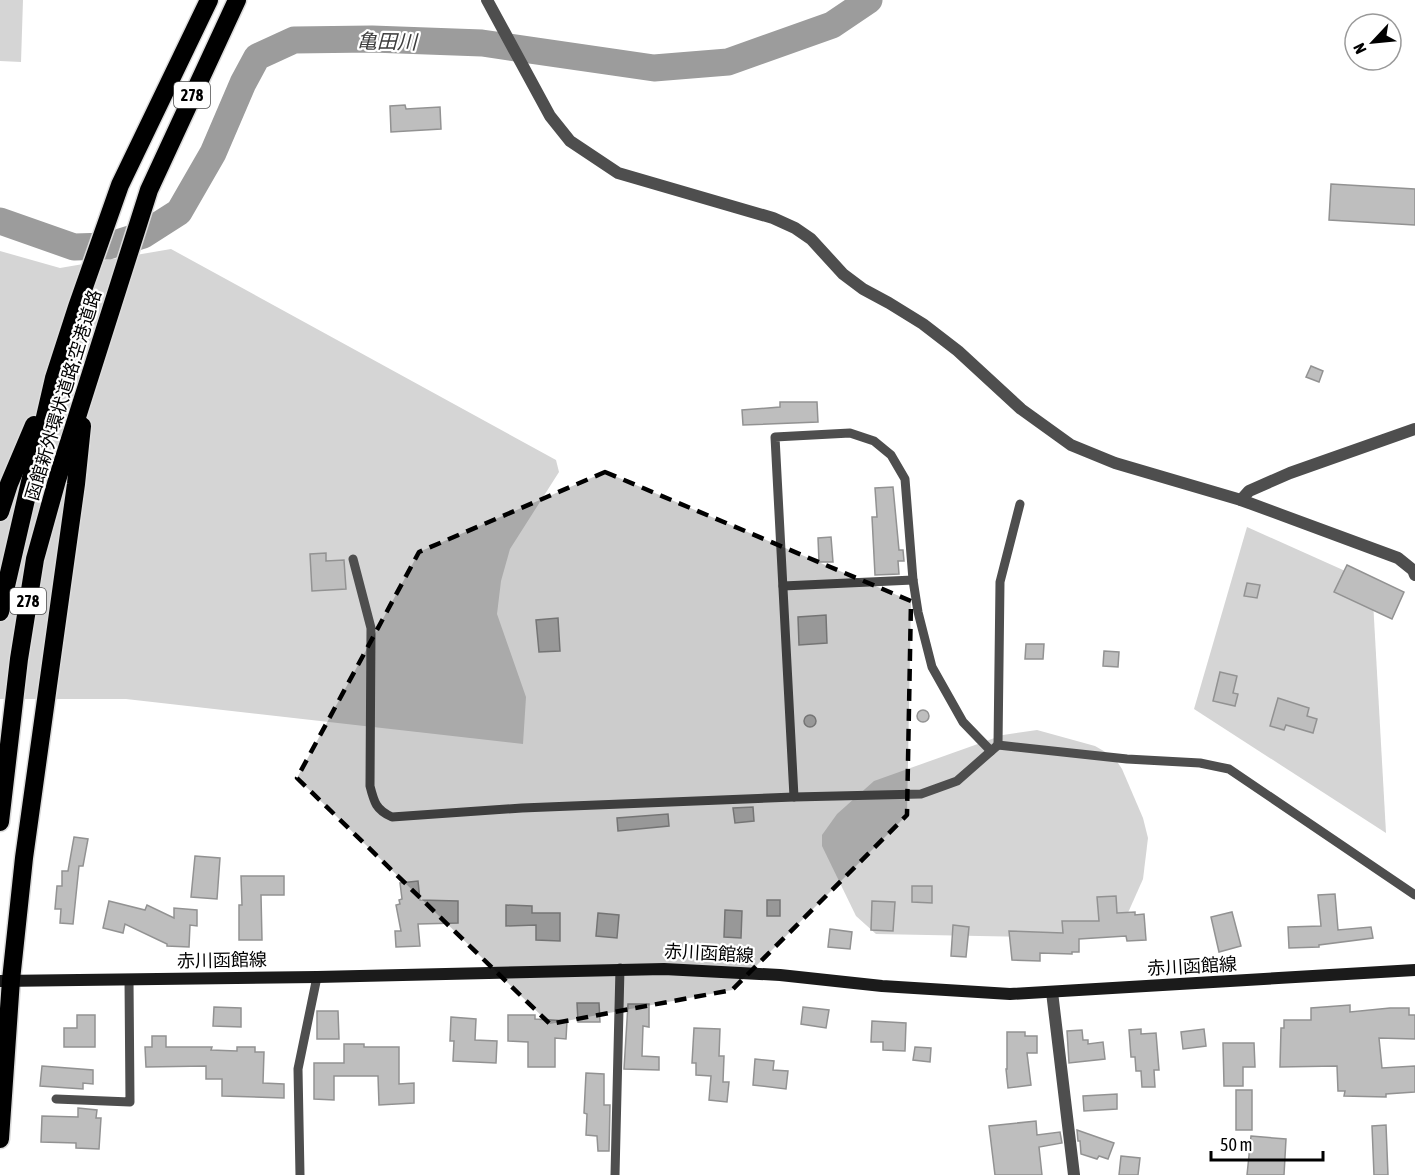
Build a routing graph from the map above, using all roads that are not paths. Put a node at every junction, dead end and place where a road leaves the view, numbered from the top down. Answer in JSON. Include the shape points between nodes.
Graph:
{"nodes":[{"id":1,"x":209,"y":0,"type":"edge"},
{"id":2,"x":237,"y":0,"type":"edge"},
{"id":3,"x":489,"y":5,"type":"edge"},
{"id":4,"x":54,"y":378,"type":"junction"},
{"id":5,"x":85,"y":387,"type":"junction"},
{"id":6,"x":1415,"y":429,"type":"edge"},
{"id":7,"x":1241,"y":500,"type":"junction"},
{"id":8,"x":1020,"y":504,"type":"dead end"},
{"id":9,"x":0,"y":512,"type":"edge"},
{"id":10,"x":353,"y":559,"type":"dead end"},
{"id":11,"x":1415,"y":575,"type":"edge"},
{"id":12,"x":913,"y":580,"type":"junction"},
{"id":13,"x":783,"y":586,"type":"junction"},
{"id":14,"x":0,"y":612,"type":"edge"},
{"id":15,"x":994,"y":748,"type":"junction"},
{"id":16,"x":794,"y":796,"type":"junction"},
{"id":17,"x":0,"y":822,"type":"edge"},
{"id":18,"x":1415,"y":895,"type":"edge"},
{"id":19,"x":620,"y":968,"type":"junction"},
{"id":20,"x":1415,"y":970,"type":"edge"},
{"id":21,"x":318,"y":977,"type":"junction"},
{"id":22,"x":129,"y":980,"type":"junction"},
{"id":23,"x":6,"y":981,"type":"edge"},
{"id":24,"x":1052,"y":992,"type":"junction"},
{"id":25,"x":56,"y":1099,"type":"dead end"},
{"id":26,"x":0,"y":1139,"type":"edge"},
{"id":27,"x":300,"y":1175,"type":"edge"},
{"id":28,"x":615,"y":1175,"type":"edge"},
{"id":29,"x":1074,"y":1175,"type":"edge"}],
"edges":[{"from":1,"to":4,"type":"highway","name":"函館新外環状道路;空港道路","number":"278","via":[[120,185]]},
{"from":2,"to":5,"type":"highway","name":"函館新外環状道路;空港道路","number":"278","via":[[149,190]]},
{"from":3,"to":7,"type":"street","via":[[550,116],[570,141],[618,173],[773,218],[795,228],[863,290],[932,331],[1021,409],[1071,445],[1115,463]]},
{"from":4,"to":9,"type":"highway"},
{"from":4,"to":14,"type":"highway","name":"函館新外環状道路;空港道路","number":"278"},
{"from":5,"to":17,"type":"highway","name":"函館新外環状道路;空港道路","number":"278","via":[[35,559]]},
{"from":5,"to":23,"type":"highway","via":[[76,484]]},
{"from":6,"to":7,"type":"street","via":[[1290,473],[1249,490]]},
{"from":7,"to":11,"type":"street","via":[[1398,558]]},
{"from":8,"to":15,"type":"lane","via":[[1000,582]]},
{"from":10,"to":16,"type":"lane","via":[[371,628],[370,786],[380,811],[392,817]]},
{"from":12,"to":13,"type":"lane"},
{"from":12,"to":13,"type":"lane","via":[[905,479],[891,455],[874,441],[850,433],[775,437]]},
{"from":12,"to":15,"type":"lane","via":[[932,667],[963,722]]},
{"from":13,"to":16,"type":"lane"},
{"from":15,"to":16,"type":"lane","via":[[957,780],[921,794]]},
{"from":15,"to":18,"type":"lane","via":[[1200,763],[1229,769]]},
{"from":19,"to":21,"type":"main road","name":"赤川函館線"},
{"from":19,"to":24,"type":"main road","name":"赤川函館線","via":[[780,975],[950,992]]},
{"from":19,"to":28,"type":"lane"},
{"from":20,"to":24,"type":"main road","name":"赤川函館線"},
{"from":21,"to":22,"type":"main road","name":"赤川函館線"},
{"from":21,"to":27,"type":"lane","via":[[298,1069]]},
{"from":22,"to":23,"type":"main road","name":"赤川函館線"},
{"from":22,"to":25,"type":"lane","via":[[130,1102]]},
{"from":23,"to":26,"type":"highway"},
{"from":24,"to":29,"type":"street"}]}
